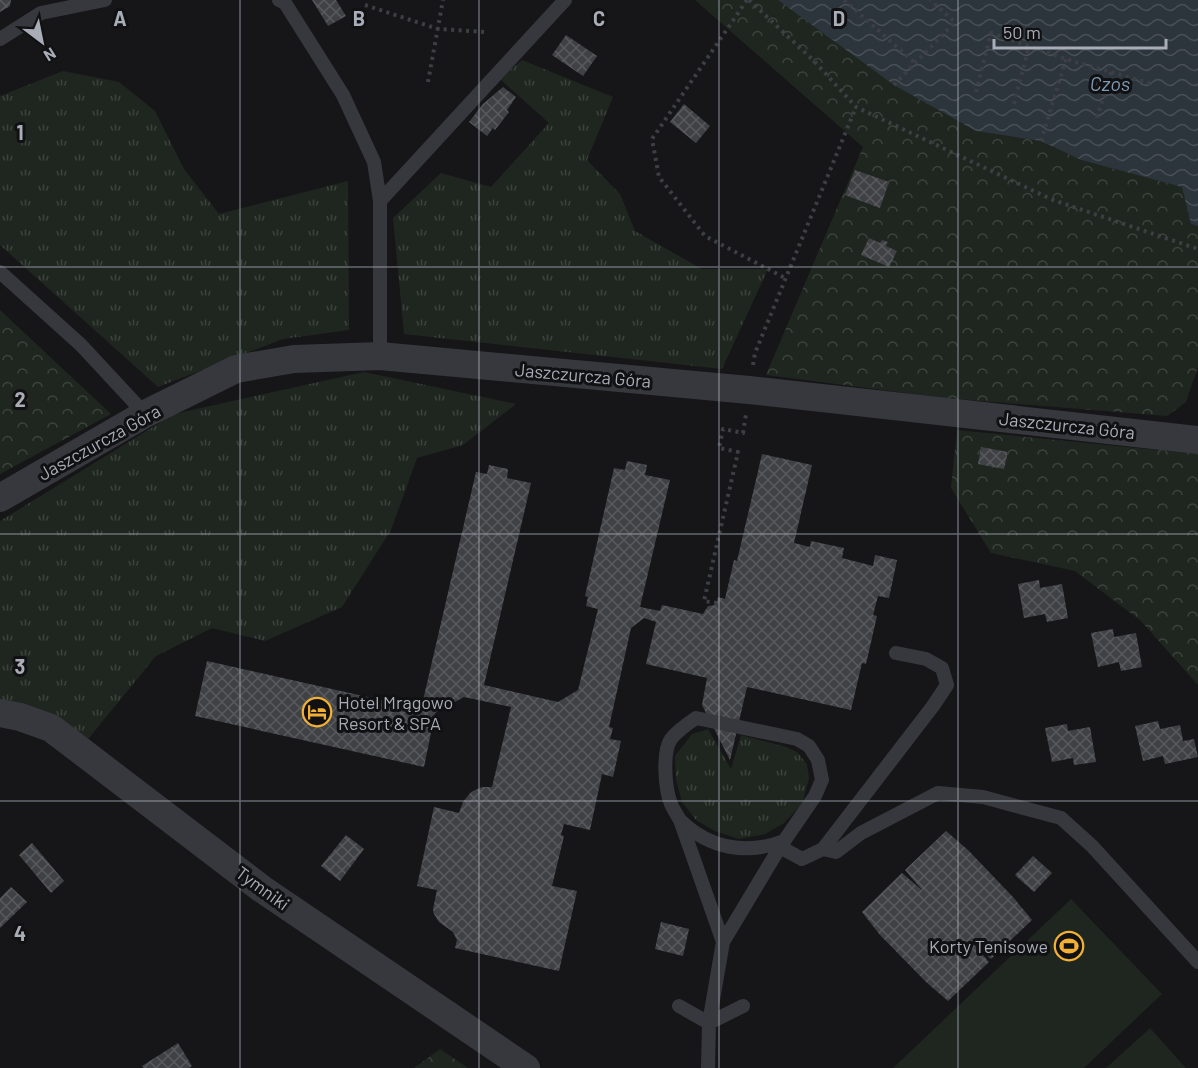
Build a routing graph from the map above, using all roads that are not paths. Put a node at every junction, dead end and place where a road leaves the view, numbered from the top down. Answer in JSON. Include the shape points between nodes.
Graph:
{"nodes":[{"id":1,"x":105,"y":0,"type":"edge"},
{"id":2,"x":279,"y":0,"type":"edge"},
{"id":3,"x":565,"y":0,"type":"edge"},
{"id":4,"x":0,"y":39,"type":"edge"},
{"id":5,"x":380,"y":201,"type":"junction"},
{"id":6,"x":0,"y":272,"type":"edge"},
{"id":7,"x":380,"y":356,"type":"junction"},
{"id":8,"x":146,"y":414,"type":"junction"},
{"id":9,"x":1198,"y":440,"type":"edge"},
{"id":10,"x":0,"y":498,"type":"edge"},
{"id":11,"x":896,"y":653,"type":"dead end"},
{"id":12,"x":0,"y":713,"type":"edge"},
{"id":13,"x":680,"y":820,"type":"junction"},
{"id":14,"x":782,"y":844,"type":"junction"},
{"id":15,"x":823,"y":849,"type":"junction"},
{"id":16,"x":723,"y":942,"type":"junction"},
{"id":17,"x":1198,"y":962,"type":"edge"},
{"id":18,"x":679,"y":1006,"type":"dead end"},
{"id":19,"x":743,"y":1006,"type":"dead end"},
{"id":20,"x":709,"y":1023,"type":"junction"},
{"id":21,"x":526,"y":1068,"type":"edge"},
{"id":22,"x":708,"y":1068,"type":"edge"}],
"edges":[{"from":1,"to":4,"type":"lane","via":[[41,13]]},
{"from":2,"to":5,"type":"lane","via":[[285,3],[343,94],[374,162]]},
{"from":3,"to":5,"type":"lane"},
{"from":5,"to":7,"type":"lane"},
{"from":6,"to":8,"type":"lane","via":[[81,345]]},
{"from":7,"to":8,"type":"street","name":"Jaszczurcza Góra","via":[[294,359],[236,369]]},
{"from":7,"to":9,"type":"street","name":"Jaszczurcza Góra","via":[[749,390]]},
{"from":8,"to":10,"type":"street","name":"Jaszczurcza Góra"},
{"from":11,"to":15,"type":"lane","via":[[926,659],[942,668],[947,685]]},
{"from":12,"to":21,"type":"street","name":"Tymniki","via":[[51,728],[262,889]]},
{"from":13,"to":14,"type":"lane","via":[[710,842],[740,849]]},
{"from":13,"to":14,"type":"lane","via":[[671,803],[665,759],[669,741],[696,718],[797,738],[809,746],[818,760],[822,780]]},
{"from":13,"to":16,"type":"lane"},
{"from":14,"to":15,"type":"lane","via":[[802,859]]},
{"from":14,"to":16,"type":"lane"},
{"from":15,"to":17,"type":"lane","via":[[836,852],[861,833],[938,792],[983,797],[1061,818],[1092,846]]},
{"from":16,"to":20,"type":"lane"},
{"from":18,"to":20,"type":"lane"},
{"from":19,"to":20,"type":"lane"},
{"from":20,"to":22,"type":"lane"}]}
